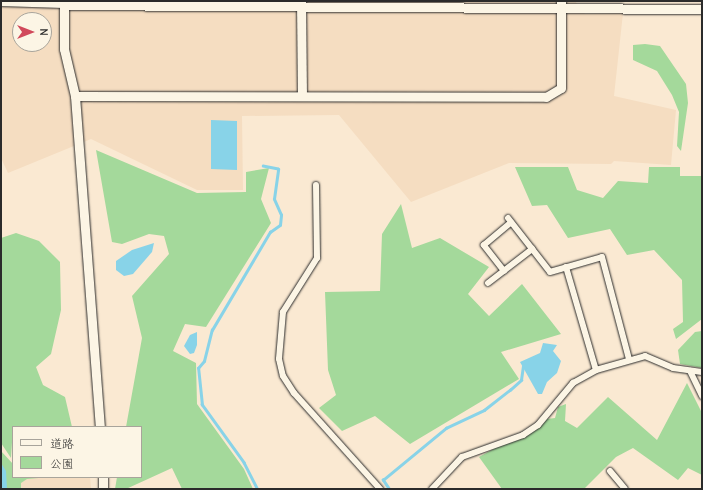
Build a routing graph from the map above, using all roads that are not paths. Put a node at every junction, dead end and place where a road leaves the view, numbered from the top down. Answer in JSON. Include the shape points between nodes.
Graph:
{"nodes":[{"id":1,"x":1,"y":3,"type":"edge"},
{"id":2,"x":64,"y":3,"type":"edge"},
{"id":3,"x":301,"y":3,"type":"edge"},
{"id":4,"x":562,"y":4,"type":"edge"},
{"id":5,"x":702,"y":9,"type":"edge"},
{"id":6,"x":74,"y":96,"type":"junction"},
{"id":7,"x":302,"y":96,"type":"junction"},
{"id":8,"x":316,"y":184,"type":"dead end"},
{"id":9,"x":532,"y":249,"type":"junction"},
{"id":10,"x":566,"y":267,"type":"junction"},
{"id":11,"x":504,"y":271,"type":"junction"},
{"id":12,"x":488,"y":283,"type":"dead end"},
{"id":13,"x":629,"y":359,"type":"junction"},
{"id":14,"x":596,"y":370,"type":"junction"},
{"id":15,"x":690,"y":371,"type":"junction"},
{"id":16,"x":702,"y":372,"type":"edge"},
{"id":17,"x":702,"y":396,"type":"edge"},
{"id":18,"x":100,"y":426,"type":"edge"},
{"id":19,"x":610,"y":471,"type":"dead end"},
{"id":20,"x":102,"y":478,"type":"edge"},
{"id":21,"x":103,"y":489,"type":"edge"},
{"id":22,"x":380,"y":489,"type":"edge"},
{"id":23,"x":432,"y":489,"type":"edge"},
{"id":24,"x":625,"y":489,"type":"edge"}],
"edges":[{"from":1,"to":2,"type":"street"},
{"from":2,"to":3,"type":"street"},
{"from":2,"to":6,"type":"street","via":[[64,49]]},
{"from":3,"to":4,"type":"street"},
{"from":3,"to":7,"type":"street"},
{"from":4,"to":5,"type":"street"},
{"from":4,"to":7,"type":"street","via":[[561,88],[546,97]]},
{"from":6,"to":7,"type":"street"},
{"from":6,"to":18,"type":"street"},
{"from":8,"to":22,"type":"street","via":[[317,258],[283,312],[279,359],[283,376],[294,393]]},
{"from":9,"to":10,"type":"street","via":[[550,272]]},
{"from":9,"to":11,"type":"street"},
{"from":9,"to":11,"type":"street","via":[[510,220],[484,246]]},
{"from":10,"to":13,"type":"street","via":[[602,257]]},
{"from":10,"to":14,"type":"street"},
{"from":11,"to":12,"type":"street"},
{"from":13,"to":14,"type":"street"},
{"from":13,"to":15,"type":"street","via":[[645,356]]},
{"from":14,"to":23,"type":"street","via":[[573,383],[538,426],[523,435],[462,456]]},
{"from":15,"to":16,"type":"street"},
{"from":15,"to":17,"type":"street"},
{"from":19,"to":24,"type":"street"},
{"from":20,"to":21,"type":"street"}]}
